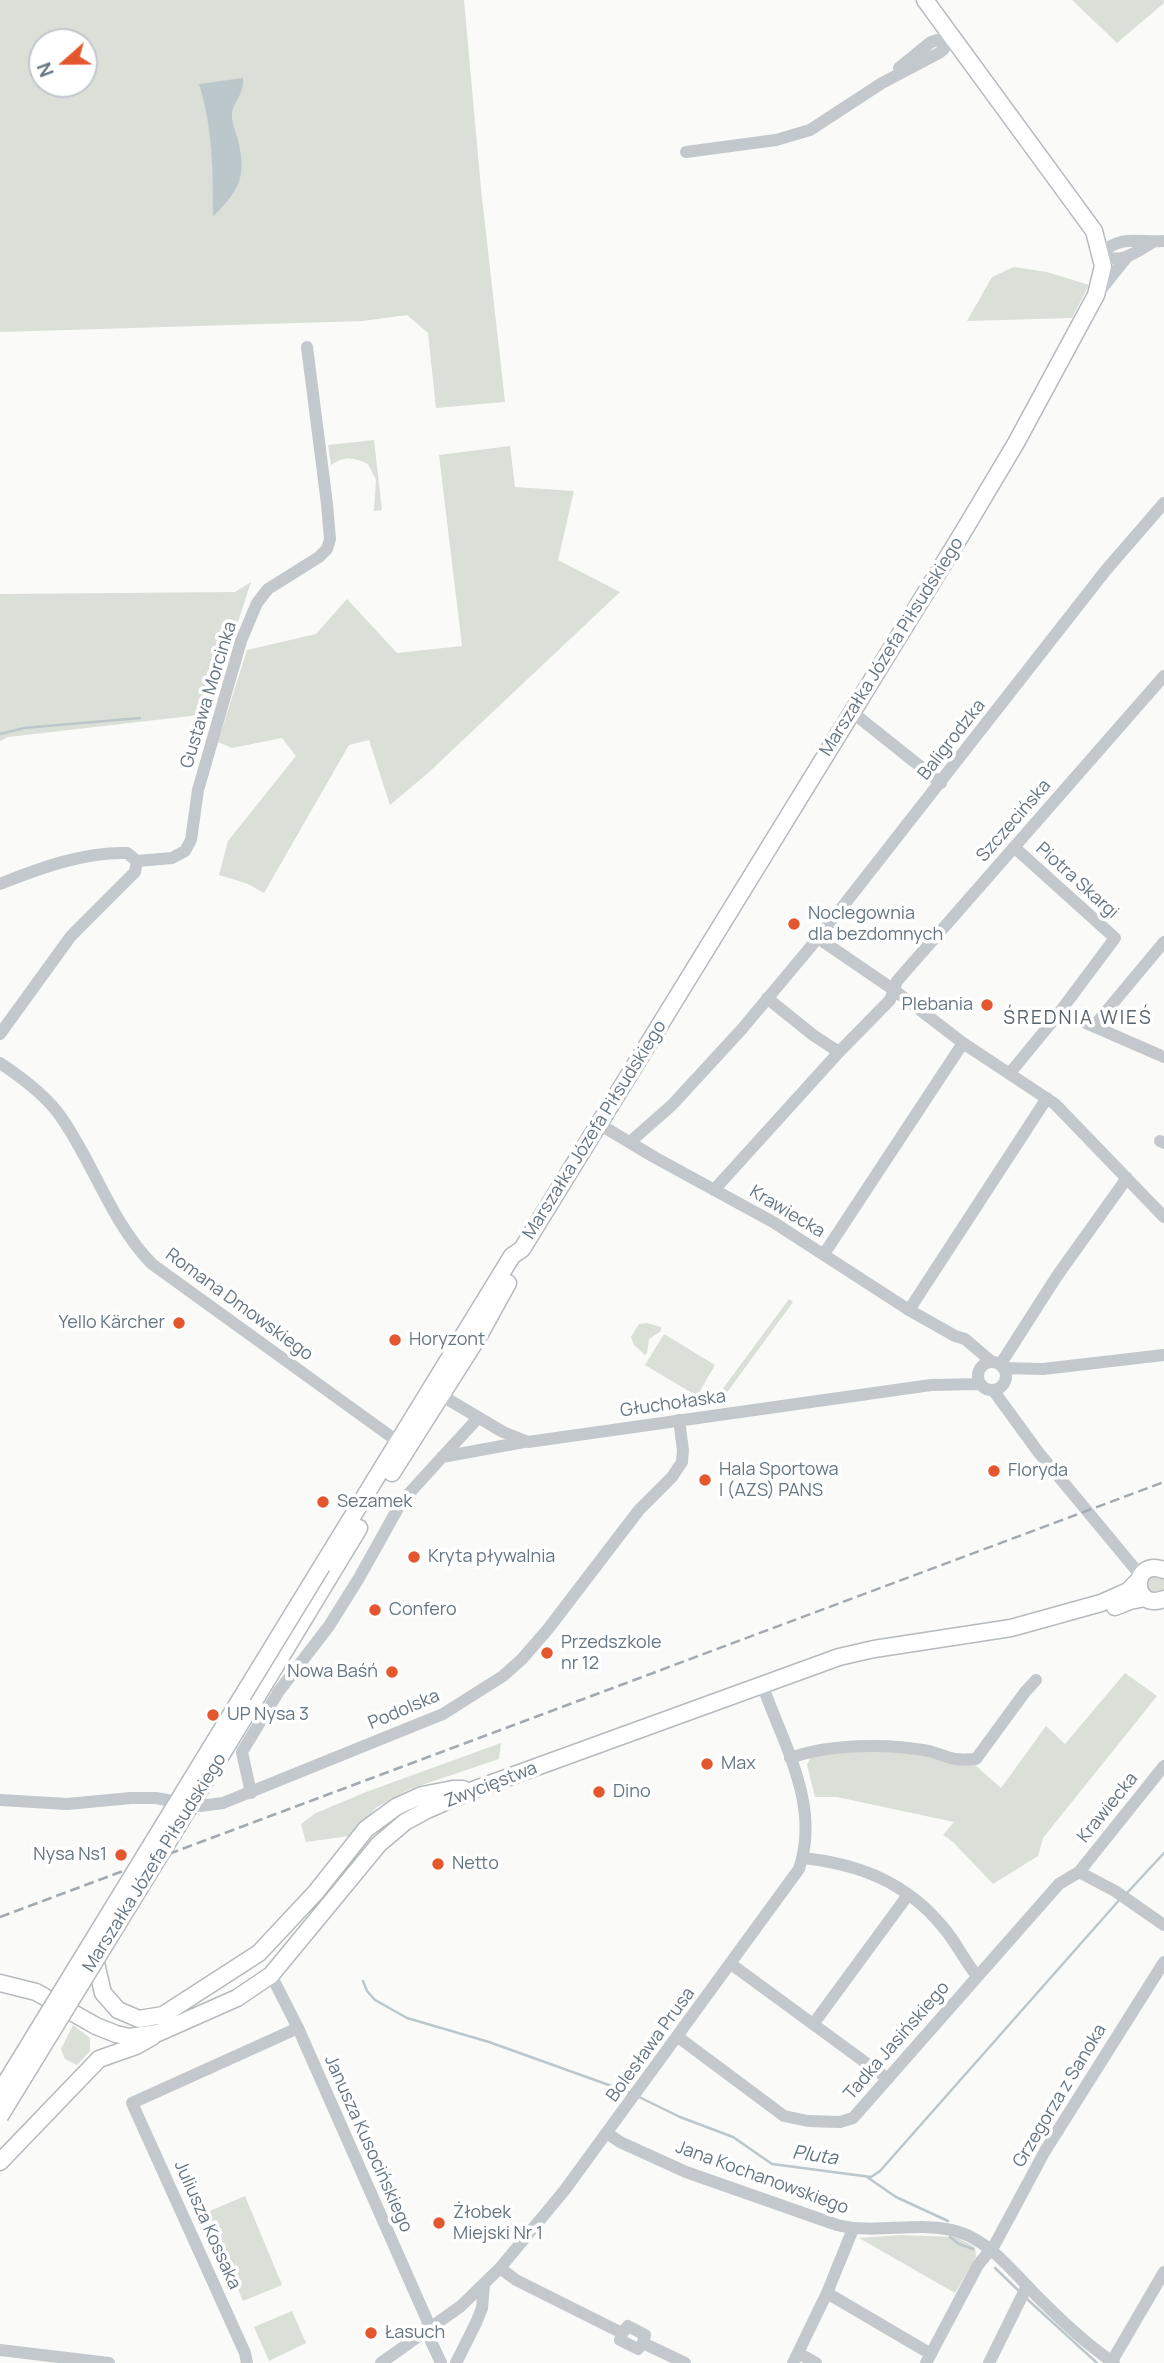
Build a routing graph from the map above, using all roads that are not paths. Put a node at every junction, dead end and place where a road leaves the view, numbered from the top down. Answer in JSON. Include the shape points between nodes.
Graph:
{"nodes":[{"id":1,"x":925,"y":0,"type":"edge"},
{"id":2,"x":954,"y":39,"type":"junction"},
{"id":3,"x":686,"y":152,"type":"dead end"},
{"id":4,"x":1094,"y":231,"type":"junction"},
{"id":5,"x":1121,"y":241,"type":"junction"},
{"id":6,"x":1158,"y":241,"type":"edge"},
{"id":7,"x":1101,"y":254,"type":"junction"},
{"id":8,"x":1128,"y":256,"type":"junction"},
{"id":9,"x":1097,"y":295,"type":"junction"},
{"id":10,"x":307,"y":347,"type":"dead end"},
{"id":11,"x":1164,"y":503,"type":"edge"},
{"id":12,"x":1164,"y":676,"type":"edge"},
{"id":13,"x":852,"y":712,"type":"junction"},
{"id":14,"x":941,"y":783,"type":"junction"},
{"id":15,"x":1014,"y":847,"type":"junction"},
{"id":16,"x":137,"y":861,"type":"junction"},
{"id":17,"x":0,"y":884,"type":"edge"},
{"id":18,"x":818,"y":938,"type":"junction"},
{"id":19,"x":1164,"y":942,"type":"edge"},
{"id":20,"x":894,"y":990,"type":"junction"},
{"id":21,"x":767,"y":998,"type":"junction"},
{"id":22,"x":1056,"y":1017,"type":"junction"},
{"id":23,"x":1094,"y":1026,"type":"junction"},
{"id":24,"x":0,"y":1034,"type":"edge"},
{"id":25,"x":963,"y":1043,"type":"junction"},
{"id":26,"x":839,"y":1052,"type":"junction"},
{"id":27,"x":1164,"y":1058,"type":"edge"},
{"id":28,"x":0,"y":1063,"type":"edge"},
{"id":29,"x":1010,"y":1073,"type":"junction"},
{"id":30,"x":1047,"y":1098,"type":"junction"},
{"id":31,"x":599,"y":1124,"type":"junction"},
{"id":32,"x":630,"y":1142,"type":"junction"},
{"id":33,"x":1127,"y":1178,"type":"junction"},
{"id":34,"x":714,"y":1190,"type":"junction"},
{"id":35,"x":1164,"y":1217,"type":"edge"},
{"id":36,"x":824,"y":1254,"type":"junction"},
{"id":37,"x":909,"y":1310,"type":"junction"},
{"id":38,"x":955,"y":1336,"type":"junction"},
{"id":39,"x":1164,"y":1355,"type":"edge"},
{"id":40,"x":1001,"y":1371,"type":"junction"},
{"id":41,"x":979,"y":1375,"type":"junction"},
{"id":42,"x":993,"y":1390,"type":"junction"},
{"id":43,"x":437,"y":1392,"type":"junction"},
{"id":44,"x":478,"y":1418,"type":"junction"},
{"id":45,"x":679,"y":1420,"type":"junction"},
{"id":46,"x":1024,"y":1430,"type":"junction"},
{"id":47,"x":528,"y":1441,"type":"junction"},
{"id":48,"x":404,"y":1446,"type":"junction"},
{"id":49,"x":442,"y":1457,"type":"junction"},
{"id":50,"x":1163,"y":1569,"type":"edge"},
{"id":51,"x":327,"y":1570,"type":"junction"},
{"id":52,"x":1140,"y":1578,"type":"junction"},
{"id":53,"x":1158,"y":1601,"type":"edge"},
{"id":54,"x":1011,"y":1628,"type":"junction"},
{"id":55,"x":1037,"y":1679,"type":"dead end"},
{"id":56,"x":762,"y":1685,"type":"junction"},
{"id":57,"x":790,"y":1758,"type":"junction"},
{"id":58,"x":1164,"y":1766,"type":"edge"},
{"id":59,"x":473,"y":1790,"type":"junction"},
{"id":60,"x":251,"y":1793,"type":"junction"},
{"id":61,"x":0,"y":1800,"type":"edge"},
{"id":62,"x":803,"y":1858,"type":"junction"},
{"id":63,"x":1079,"y":1872,"type":"junction"},
{"id":64,"x":908,"y":1895,"type":"junction"},
{"id":65,"x":1164,"y":1925,"type":"edge"},
{"id":66,"x":95,"y":1959,"type":"junction"},
{"id":67,"x":1164,"y":1962,"type":"edge"},
{"id":68,"x":731,"y":1964,"type":"junction"},
{"id":69,"x":271,"y":1975,"type":"junction"},
{"id":70,"x":977,"y":1976,"type":"junction"},
{"id":71,"x":0,"y":1983,"type":"edge"},
{"id":72,"x":814,"y":2023,"type":"junction"},
{"id":73,"x":96,"y":2026,"type":"junction"},
{"id":74,"x":298,"y":2028,"type":"junction"},
{"id":75,"x":158,"y":2034,"type":"junction"},
{"id":76,"x":678,"y":2037,"type":"junction"},
{"id":77,"x":99,"y":2059,"type":"junction"},
{"id":78,"x":888,"y":2079,"type":"junction"},
{"id":79,"x":0,"y":2092,"type":"edge"},
{"id":80,"x":0,"y":2116,"type":"edge"},
{"id":81,"x":607,"y":2133,"type":"junction"},
{"id":82,"x":0,"y":2162,"type":"edge"},
{"id":83,"x":853,"y":2229,"type":"junction"},
{"id":84,"x":990,"y":2250,"type":"junction"},
{"id":85,"x":500,"y":2268,"type":"junction"},
{"id":86,"x":1164,"y":2272,"type":"edge"},
{"id":87,"x":484,"y":2285,"type":"junction"},
{"id":88,"x":1027,"y":2286,"type":"junction"},
{"id":89,"x":827,"y":2293,"type":"junction"},
{"id":90,"x":429,"y":2329,"type":"junction"},
{"id":91,"x":0,"y":2350,"type":"edge"},
{"id":92,"x":795,"y":2358,"type":"edge"},
{"id":93,"x":928,"y":2359,"type":"edge"},
{"id":94,"x":1113,"y":2362,"type":"edge"},
{"id":95,"x":109,"y":2363,"type":"edge"},
{"id":96,"x":247,"y":2363,"type":"edge"},
{"id":97,"x":381,"y":2363,"type":"edge"},
{"id":98,"x":441,"y":2363,"type":"edge"},
{"id":99,"x":456,"y":2363,"type":"edge"},
{"id":100,"x":685,"y":2363,"type":"edge"},
{"id":101,"x":816,"y":2363,"type":"edge"},
{"id":102,"x":989,"y":2363,"type":"edge"}],
"edges":[{"from":1,"to":2,"type":"main road","name":"Marszałka Józefa Piłsudskiego"},
{"from":2,"to":3,"type":"street","via":[[931,42],[882,83],[810,130],[776,140]]},
{"from":2,"to":4,"type":"main road","name":"Marszałka Józefa Piłsudskiego"},
{"from":4,"to":5,"type":"street"},
{"from":4,"to":7,"type":"main road","name":"Marszałka Józefa Piłsudskiego"},
{"from":5,"to":6,"type":"street"},
{"from":5,"to":7,"type":"street"},
{"from":6,"to":8,"type":"street"},
{"from":7,"to":8,"type":"street","via":[[1109,259]]},
{"from":7,"to":9,"type":"main road","name":"Marszałka Józefa Piłsudskiego","via":[[1103,273]]},
{"from":8,"to":9,"type":"street"},
{"from":9,"to":13,"type":"main road","name":"Marszałka Józefa Piłsudskiego","via":[[1016,443]]},
{"from":10,"to":16,"type":"street","name":"Gustawa Morcinka","via":[[326,493],[327,549],[268,589],[257,603],[237,654],[185,851],[172,858]]},
{"from":11,"to":14,"type":"street","name":"Baligrodzka","via":[[1106,570]]},
{"from":12,"to":15,"type":"street","name":"Szczecińska"},
{"from":13,"to":14,"type":"street"},
{"from":13,"to":31,"type":"main road","name":"Marszałka Józefa Piłsudskiego"},
{"from":14,"to":18,"type":"street","name":"Baligrodzka"},
{"from":15,"to":20,"type":"street","name":"Szczecińska"},
{"from":15,"to":22,"type":"street","name":"Piotra Skargi","via":[[1115,938]]},
{"from":16,"to":17,"type":"street","name":"Gustawa Morcinka","via":[[127,853],[85,856]]},
{"from":16,"to":24,"type":"street","via":[[135,872],[71,936]]},
{"from":18,"to":20,"type":"street"},
{"from":18,"to":21,"type":"street","name":"Baligrodzka"},
{"from":19,"to":23,"type":"street"},
{"from":20,"to":25,"type":"street"},
{"from":20,"to":26,"type":"street","name":"Szczecińska","via":[[890,1000]]},
{"from":21,"to":26,"type":"street"},
{"from":21,"to":32,"type":"street","name":"Baligrodzka","via":[[672,1105]]},
{"from":22,"to":23,"type":"street","via":[[1070,1016]]},
{"from":22,"to":29,"type":"street","name":"Piotra Skargi"},
{"from":23,"to":27,"type":"street"},
{"from":25,"to":29,"type":"street"},
{"from":25,"to":36,"type":"street"},
{"from":26,"to":34,"type":"street","name":"Szczecińska"},
{"from":28,"to":48,"type":"street","name":"Romana Dmowskiego","via":[[61,1116],[124,1230],[152,1264]]},
{"from":29,"to":30,"type":"street"},
{"from":30,"to":33,"type":"street"},
{"from":30,"to":37,"type":"street"},
{"from":31,"to":32,"type":"street","name":"Krawiecka"},
{"from":31,"to":43,"type":"main road","name":"Marszałka Józefa Piłsudskiego","via":[[522,1249],[512,1256]]},
{"from":32,"to":34,"type":"street","name":"Krawiecka"},
{"from":33,"to":35,"type":"street"},
{"from":33,"to":40,"type":"street","via":[[1057,1276]]},
{"from":34,"to":36,"type":"street","name":"Krawiecka"},
{"from":36,"to":37,"type":"street","name":"Krawiecka"},
{"from":37,"to":38,"type":"street","name":"Krawiecka"},
{"from":38,"to":40,"type":"street","name":"Krawiecka","via":[[965,1339]]},
{"from":38,"to":41,"type":"street","name":"Krawiecka","via":[[971,1352]]},
{"from":39,"to":40,"type":"street"},
{"from":40,"to":41,"type":"street","via":[[985,1364]]},
{"from":40,"to":42,"type":"street"},
{"from":40,"to":46,"type":"street","name":"Krawiecka"},
{"from":41,"to":42,"type":"street"},
{"from":41,"to":45,"type":"street","name":"Głuchołaska"},
{"from":42,"to":46,"type":"street","name":"Krawiecka"},
{"from":43,"to":44,"type":"street"},
{"from":43,"to":48,"type":"main road","name":"Marszałka Józefa Piłsudskiego"},
{"from":44,"to":47,"type":"street"},
{"from":44,"to":49,"type":"street","name":"Marszałka Józefa Piłsudskiego"},
{"from":45,"to":47,"type":"street","name":"Głuchołaska"},
{"from":45,"to":60,"type":"street","name":"Podolska","via":[[682,1462],[673,1477],[639,1510],[548,1629],[508,1672],[443,1714]]},
{"from":46,"to":52,"type":"street","name":"Krawiecka"},
{"from":47,"to":49,"type":"street"},
{"from":48,"to":51,"type":"main road","name":"Marszałka Józefa Piłsudskiego"},
{"from":49,"to":60,"type":"street","name":"Marszałka Józefa Piłsudskiego","via":[[402,1501],[329,1626],[279,1691],[242,1752]]},
{"from":50,"to":52,"type":"main road","name":"Zwycięstwa","via":[[1148,1569]]},
{"from":51,"to":66,"type":"main road","name":"Marszałka Józefa Piłsudskiego","bridge":true},
{"from":51,"to":79,"type":"main road","name":"Marszałka Józefa Piłsudskiego","bridge":true},
{"from":52,"to":53,"type":"main road","via":[[1139,1590]]},
{"from":52,"to":54,"type":"main road","name":"Zwycięstwa","via":[[1128,1591],[1101,1603]]},
{"from":53,"to":54,"type":"main road","name":"Zwycięstwa","via":[[1130,1601],[1059,1625]]},
{"from":54,"to":56,"type":"main road","name":"Zwycięstwa","via":[[839,1657]]},
{"from":55,"to":57,"type":"street","via":[[976,1759],[907,1749],[836,1747]]},
{"from":56,"to":57,"type":"street","name":"Bolesława Prusa"},
{"from":56,"to":59,"type":"main road","name":"Zwycięstwa"},
{"from":57,"to":62,"type":"street","name":"Bolesława Prusa","via":[[804,1798]]},
{"from":58,"to":63,"type":"street","name":"Krawiecka"},
{"from":59,"to":66,"type":"main road","via":[[453,1788],[396,1807],[366,1829],[259,1953],[169,2012],[148,2019],[123,2014],[107,2000]]},
{"from":59,"to":69,"type":"main road","name":"Zwycięstwa","via":[[405,1822],[379,1844]]},
{"from":60,"to":61,"type":"street","name":"Podolska","via":[[200,1806],[156,1798],[66,1804]]},
{"from":62,"to":64,"type":"street","via":[[861,1869]]},
{"from":62,"to":68,"type":"street","name":"Bolesława Prusa"},
{"from":63,"to":65,"type":"street"},
{"from":63,"to":70,"type":"street","name":"Tadka Jasińskiego","via":[[1059,1884]]},
{"from":64,"to":70,"type":"street","via":[[945,1929]]},
{"from":64,"to":72,"type":"street"},
{"from":66,"to":80,"type":"main road","name":"Marszałka Józefa Piłsudskiego","bridge":true},
{"from":67,"to":84,"type":"street","name":"Grzegorza z Sanoka","via":[[1045,2151]]},
{"from":68,"to":72,"type":"street"},
{"from":68,"to":76,"type":"street","name":"Bolesława Prusa"},
{"from":69,"to":74,"type":"street","name":"Janusza Kusocińskiego"},
{"from":69,"to":75,"type":"main road","name":"Zwycięstwa","via":[[237,1998]]},
{"from":70,"to":78,"type":"street","name":"Tadka Jasińskiego"},
{"from":71,"to":73,"type":"main road","name":"Zwycięstwa","via":[[27,1988]]},
{"from":72,"to":78,"type":"street"},
{"from":73,"to":75,"type":"main road","name":"Zwycięstwa","via":[[129,2036]]},
{"from":73,"to":77,"type":"main road"},
{"from":74,"to":90,"type":"street","name":"Janusza Kusocińskiego"},
{"from":74,"to":96,"type":"street","name":"Juliusza Kossaka","via":[[132,2103]]},
{"from":75,"to":77,"type":"main road"},
{"from":76,"to":78,"type":"street","name":"Tadka Jasińskiego","via":[[784,2116],[808,2121],[853,2118]]},
{"from":76,"to":81,"type":"street","name":"Bolesława Prusa"},
{"from":77,"to":82,"type":"main road"},
{"from":81,"to":83,"type":"street","name":"Jana Kochanowskiego","via":[[685,2172]]},
{"from":81,"to":85,"type":"street","name":"Bolesława Prusa"},
{"from":83,"to":84,"type":"street","name":"Jana Kochanowskiego","via":[[940,2228],[969,2236]]},
{"from":83,"to":89,"type":"street"},
{"from":84,"to":88,"type":"street","name":"Jana Kochanowskiego"},
{"from":84,"to":93,"type":"street","name":"Grzegorza z Sanoka"},
{"from":85,"to":87,"type":"street","name":"Bolesława Prusa"},
{"from":85,"to":100,"type":"street","via":[[622,2333],[620,2340],[631,2347],[638,2349],[643,2343]]},
{"from":86,"to":94,"type":"street"},
{"from":87,"to":90,"type":"street","name":"Bolesława Prusa"},
{"from":87,"to":99,"type":"street","via":[[482,2308]]},
{"from":88,"to":94,"type":"street","name":"Jana Kochanowskiego","via":[[1085,2342]]},
{"from":88,"to":102,"type":"street"},
{"from":89,"to":92,"type":"street"},
{"from":89,"to":93,"type":"street"},
{"from":90,"to":97,"type":"street","name":"Bolesława Prusa"},
{"from":90,"to":98,"type":"street","name":"Janusza Kusocińskiego"},
{"from":91,"to":95,"type":"street"},
{"from":92,"to":101,"type":"street"}]}
